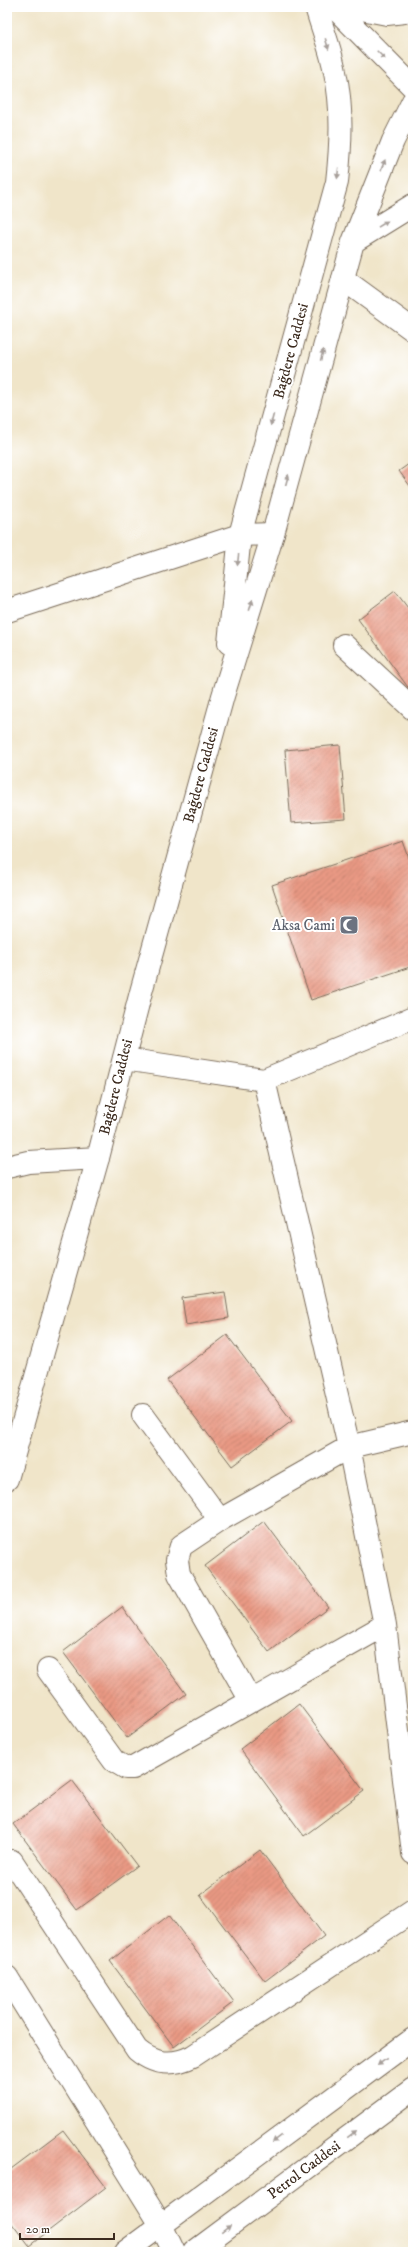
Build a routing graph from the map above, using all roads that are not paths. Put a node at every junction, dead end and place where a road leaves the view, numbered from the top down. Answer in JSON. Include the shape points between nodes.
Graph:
{"nodes":[{"id":1,"x":316,"y":7,"type":"edge"},
{"id":2,"x":334,"y":7,"type":"edge"},
{"id":3,"x":351,"y":7,"type":"edge"},
{"id":4,"x":413,"y":11,"type":"edge"},
{"id":5,"x":413,"y":87,"type":"edge"},
{"id":6,"x":413,"y":101,"type":"edge"},
{"id":7,"x":413,"y":205,"type":"edge"},
{"id":8,"x":353,"y":242,"type":"junction"},
{"id":9,"x":343,"y":279,"type":"junction"},
{"id":10,"x":413,"y":330,"type":"edge"},
{"id":11,"x":272,"y":534,"type":"junction"},
{"id":12,"x":240,"y":535,"type":"junction"},
{"id":13,"x":7,"y":611,"type":"edge"},
{"id":14,"x":344,"y":645,"type":"dead end"},
{"id":15,"x":223,"y":696,"type":"junction"},
{"id":16,"x":413,"y":709,"type":"edge"},
{"id":17,"x":413,"y":1018,"type":"edge"},
{"id":18,"x":124,"y":1059,"type":"junction"},
{"id":19,"x":264,"y":1080,"type":"junction"},
{"id":20,"x":98,"y":1158,"type":"junction"},
{"id":21,"x":7,"y":1167,"type":"edge"},
{"id":22,"x":143,"y":1415,"type":"dead end"},
{"id":23,"x":413,"y":1432,"type":"edge"},
{"id":24,"x":349,"y":1447,"type":"junction"},
{"id":25,"x":7,"y":1478,"type":"edge"},
{"id":26,"x":220,"y":1520,"type":"junction"},
{"id":27,"x":385,"y":1625,"type":"junction"},
{"id":28,"x":48,"y":1670,"type":"dead end"},
{"id":29,"x":251,"y":1701,"type":"junction"},
{"id":30,"x":413,"y":1852,"type":"edge"},
{"id":31,"x":12,"y":1861,"type":"dead end"},
{"id":32,"x":413,"y":1911,"type":"edge"},
{"id":33,"x":7,"y":1977,"type":"edge"},
{"id":34,"x":413,"y":2038,"type":"edge"},
{"id":35,"x":413,"y":2089,"type":"edge"},
{"id":36,"x":161,"y":2225,"type":"junction"},
{"id":37,"x":125,"y":2252,"type":"edge"},
{"id":38,"x":174,"y":2252,"type":"edge"},
{"id":39,"x":194,"y":2252,"type":"edge"}],
"edges":[{"from":1,"to":12,"type":"main road","name":"Bağdere Caddesi","one_way":true,"via":[[335,71],[339,99],[340,154],[337,182]]},
{"from":2,"to":5,"type":"main road","one_way":true},
{"from":3,"to":4,"type":"main road","via":[[387,14]]},
{"from":8,"to":6,"type":"main road","name":"Bağdere Caddesi","one_way":true,"via":[[393,141]]},
{"from":8,"to":7,"type":"main road","one_way":true},
{"from":8,"to":9,"type":"main road","name":"Bağdere Caddesi"},
{"from":9,"to":10,"type":"main road"},
{"from":11,"to":9,"type":"main road","name":"Bağdere Caddesi","one_way":true},
{"from":11,"to":12,"type":"main road"},
{"from":15,"to":11,"type":"main road","name":"Bağdere Caddesi","one_way":true},
{"from":12,"to":13,"type":"main road"},
{"from":12,"to":15,"type":"main road","name":"Bağdere Caddesi","one_way":true},
{"from":14,"to":16,"type":"main road"},
{"from":15,"to":18,"type":"main road","name":"Bağdere Caddesi"},
{"from":17,"to":19,"type":"main road"},
{"from":18,"to":19,"type":"main road"},
{"from":18,"to":20,"type":"main road","name":"Bağdere Caddesi"},
{"from":19,"to":24,"type":"main road"},
{"from":20,"to":21,"type":"main road","via":[[28,1162]]},
{"from":20,"to":25,"type":"main road","name":"Bağdere Caddesi"},
{"from":22,"to":26,"type":"main road"},
{"from":23,"to":24,"type":"main road"},
{"from":24,"to":26,"type":"main road"},
{"from":24,"to":27,"type":"main road"},
{"from":26,"to":29,"type":"main road","via":[[182,1546],[178,1553],[177,1567]]},
{"from":27,"to":29,"type":"main road"},
{"from":27,"to":30,"type":"main road"},
{"from":28,"to":29,"type":"main road","via":[[114,1761],[126,1768],[140,1766]]},
{"from":31,"to":32,"type":"main road","via":[[137,2050],[148,2059],[158,2062],[171,2063],[193,2056]]},
{"from":33,"to":36,"type":"main road"},
{"from":34,"to":36,"type":"main road","one_way":true},
{"from":39,"to":35,"type":"main road","name":"Petrol Caddesi","one_way":true},
{"from":36,"to":37,"type":"main road"},
{"from":36,"to":38,"type":"main road"}]}
